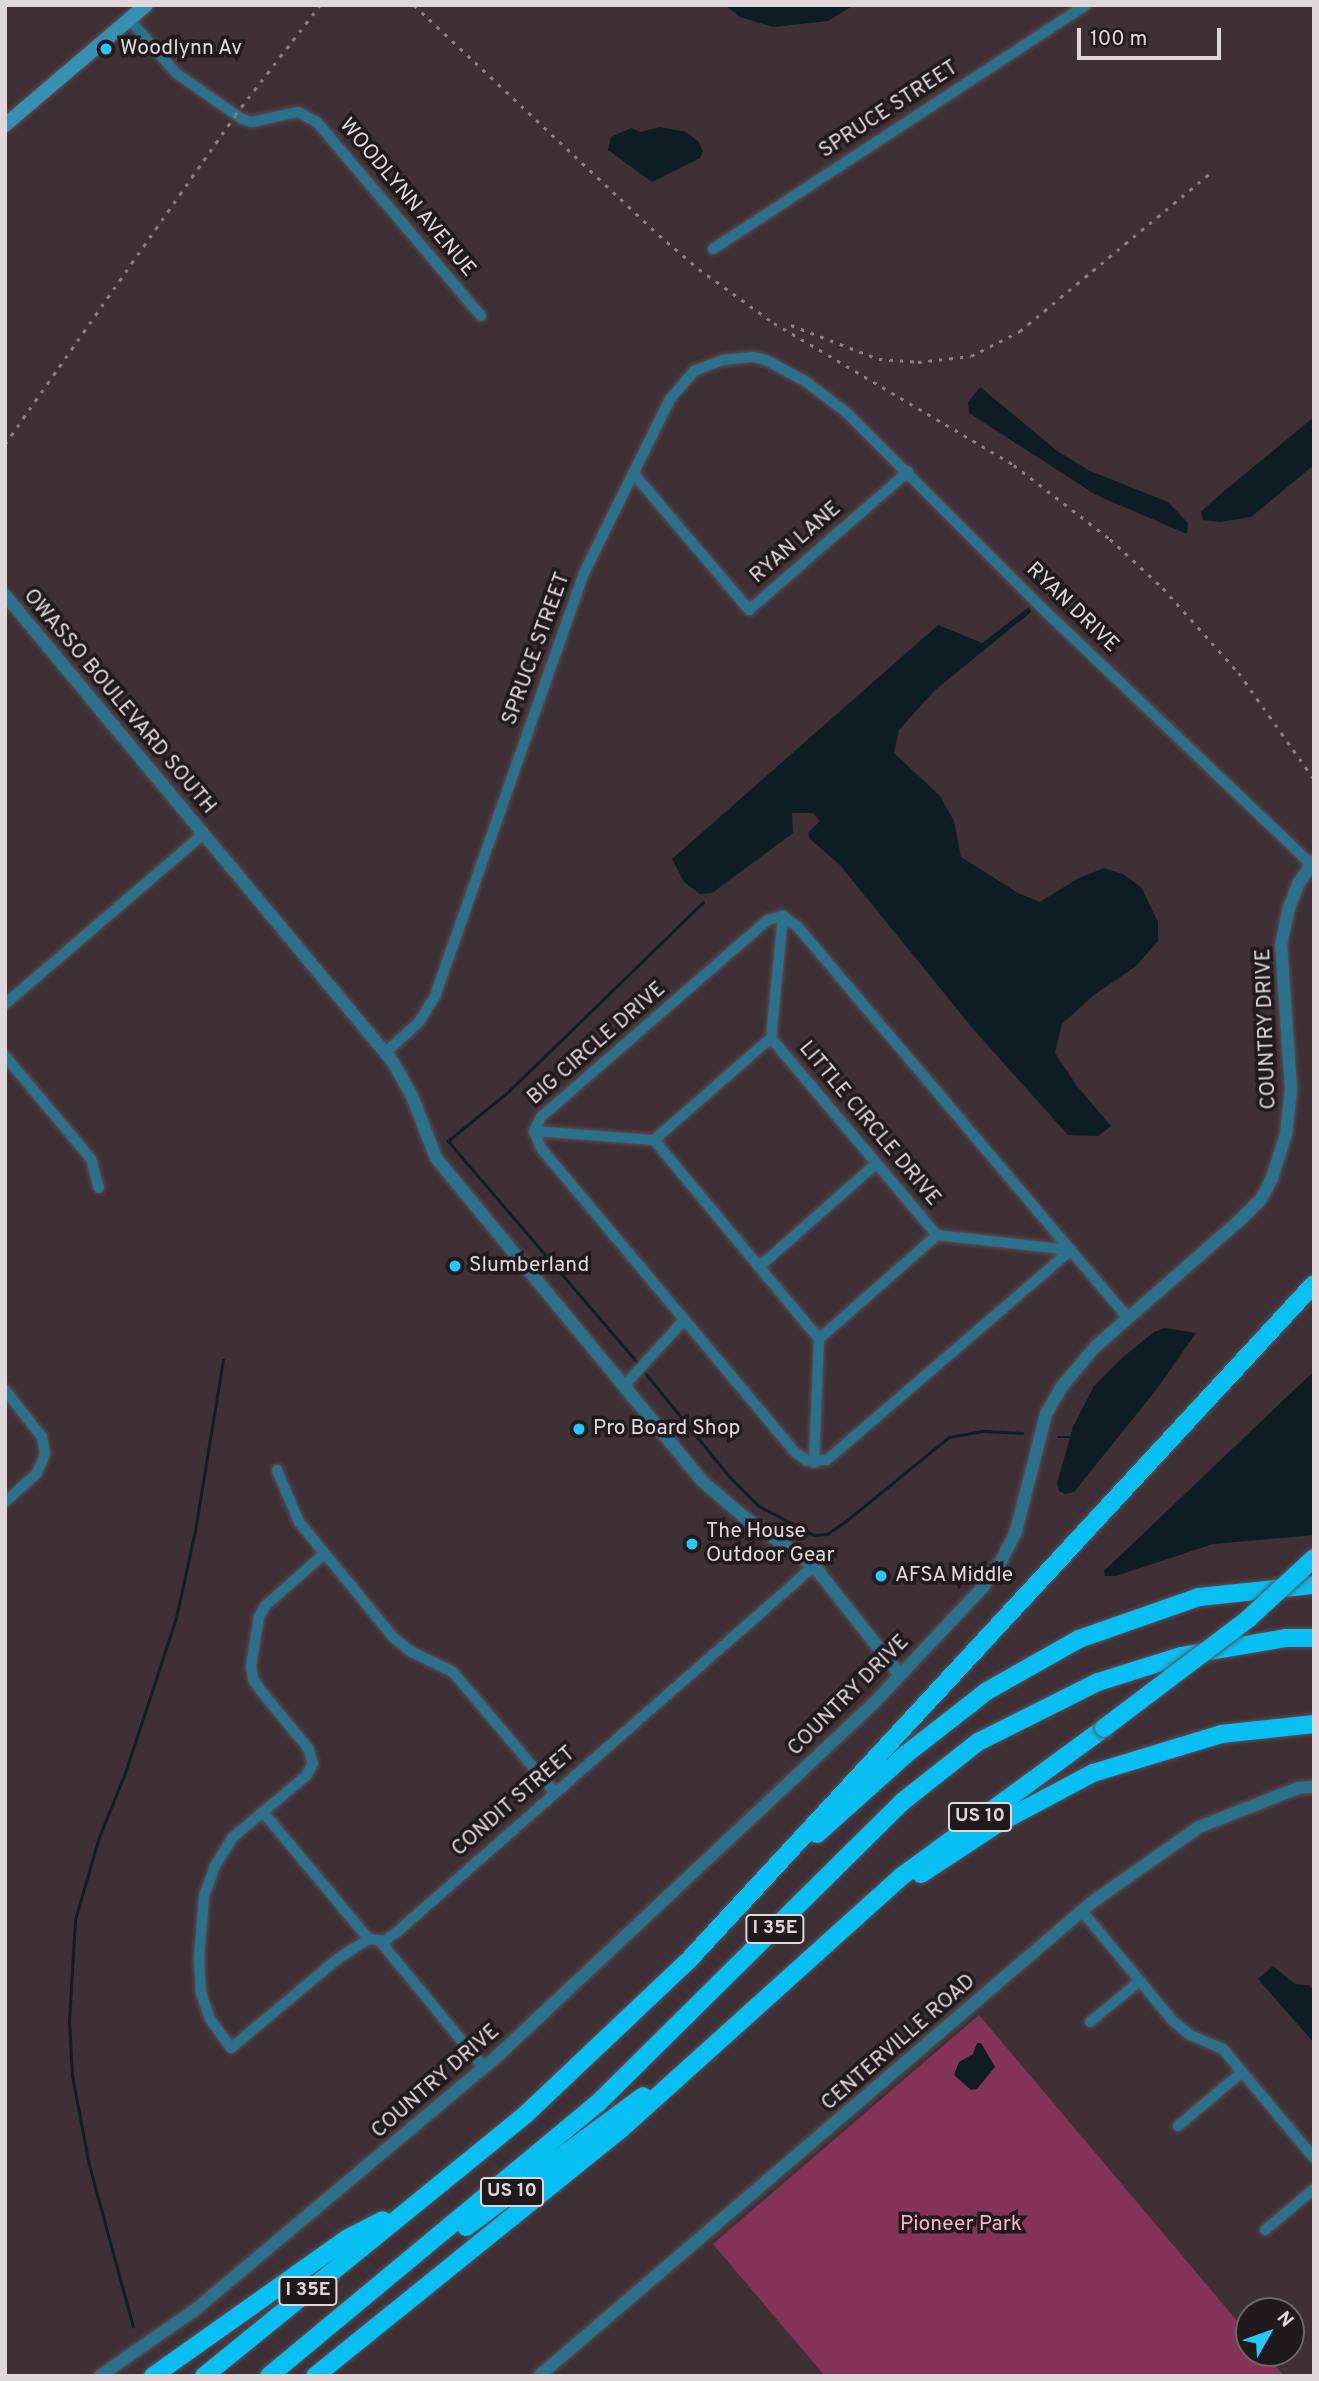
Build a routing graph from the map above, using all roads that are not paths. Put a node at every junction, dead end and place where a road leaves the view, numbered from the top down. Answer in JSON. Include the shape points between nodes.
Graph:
{"nodes":[{"id":1,"x":1087,"y":5,"type":"edge"},
{"id":2,"x":136,"y":11,"type":"edge"},
{"id":3,"x":5,"y":125,"type":"edge"},
{"id":4,"x":713,"y":249,"type":"dead end"},
{"id":5,"x":481,"y":316,"type":"dead end"},
{"id":6,"x":805,"y":381,"type":"joint"},
{"id":7,"x":908,"y":472,"type":"junction"},
{"id":8,"x":634,"y":473,"type":"junction"},
{"id":9,"x":5,"y":595,"type":"edge"},
{"id":10,"x":203,"y":834,"type":"junction"},
{"id":11,"x":1312,"y":862,"type":"edge"},
{"id":12,"x":783,"y":916,"type":"junction"},
{"id":13,"x":5,"y":1004,"type":"edge"},
{"id":14,"x":771,"y":1038,"type":"junction"},
{"id":15,"x":385,"y":1053,"type":"junction"},
{"id":16,"x":5,"y":1056,"type":"edge"},
{"id":17,"x":534,"y":1131,"type":"junction"},
{"id":18,"x":654,"y":1140,"type":"junction"},
{"id":19,"x":876,"y":1164,"type":"junction"},
{"id":20,"x":99,"y":1188,"type":"dead end"},
{"id":21,"x":937,"y":1235,"type":"junction"},
{"id":22,"x":1071,"y":1250,"type":"junction"},
{"id":23,"x":760,"y":1267,"type":"junction"},
{"id":24,"x":1314,"y":1284,"type":"edge"},
{"id":25,"x":1128,"y":1318,"type":"junction"},
{"id":26,"x":684,"y":1320,"type":"junction"},
{"id":27,"x":818,"y":1339,"type":"junction"},
{"id":28,"x":624,"y":1386,"type":"junction"},
{"id":29,"x":5,"y":1390,"type":"edge"},
{"id":30,"x":814,"y":1463,"type":"junction"},
{"id":31,"x":277,"y":1470,"type":"dead end"},
{"id":32,"x":5,"y":1502,"type":"edge"},
{"id":33,"x":324,"y":1553,"type":"junction"},
{"id":34,"x":1314,"y":1558,"type":"edge"},
{"id":35,"x":814,"y":1566,"type":"junction"},
{"id":36,"x":1314,"y":1585,"type":"edge"},
{"id":37,"x":1314,"y":1638,"type":"edge"},
{"id":38,"x":900,"y":1675,"type":"junction"},
{"id":39,"x":1314,"y":1724,"type":"edge"},
{"id":40,"x":1314,"y":1787,"type":"edge"},
{"id":41,"x":554,"y":1792,"type":"junction"},
{"id":42,"x":263,"y":1812,"type":"junction"},
{"id":43,"x":760,"y":1887,"type":"junction"},
{"id":44,"x":1082,"y":1911,"type":"junction"},
{"id":45,"x":863,"y":1913,"type":"junction"},
{"id":46,"x":374,"y":1939,"type":"junction"},
{"id":47,"x":1140,"y":1981,"type":"junction"},
{"id":48,"x":1090,"y":2022,"type":"dead end"},
{"id":49,"x":722,"y":2037,"type":"junction"},
{"id":50,"x":484,"y":2068,"type":"junction"},
{"id":51,"x":1242,"y":2072,"type":"junction"},
{"id":52,"x":1178,"y":2126,"type":"dead end"},
{"id":53,"x":1314,"y":2158,"type":"edge"},
{"id":54,"x":1314,"y":2189,"type":"edge"},
{"id":55,"x":411,"y":2206,"type":"junction"},
{"id":56,"x":1265,"y":2230,"type":"dead end"},
{"id":57,"x":303,"y":2348,"type":"junction"},
{"id":58,"x":100,"y":2376,"type":"edge"},
{"id":59,"x":153,"y":2376,"type":"edge"},
{"id":60,"x":204,"y":2376,"type":"edge"},
{"id":61,"x":269,"y":2376,"type":"edge"},
{"id":62,"x":315,"y":2376,"type":"edge"},
{"id":63,"x":539,"y":2376,"type":"edge"}],
"edges":[{"from":1,"to":4,"type":"street","name":"SPRUCE STREET"},
{"from":2,"to":3,"type":"main road"},
{"from":2,"to":5,"type":"street","name":"WOODLYNN AVENUE","via":[[176,73],[242,119],[252,122],[298,112],[317,122]]},
{"from":6,"to":7,"type":"street","name":"RYAN DRIVE","via":[[847,413]]},
{"from":6,"to":8,"type":"street","name":"SPRUCE STREET","via":[[753,357],[711,362],[694,372],[670,399]]},
{"from":7,"to":8,"type":"street","name":"RYAN LANE","via":[[749,610]]},
{"from":7,"to":11,"type":"street","name":"RYAN DRIVE","via":[[1041,607]]},
{"from":8,"to":15,"type":"street","name":"SPRUCE STREET","via":[[580,582],[435,996],[419,1022]]},
{"from":9,"to":10,"type":"street","name":"OWASSO BOULEVARD SOUTH"},
{"from":10,"to":13,"type":"street"},
{"from":10,"to":15,"type":"street","name":"OWASSO BOULEVARD SOUTH"},
{"from":11,"to":25,"type":"street","name":"COUNTRY DRIVE","via":[[1289,908],[1282,945],[1291,1090],[1279,1159],[1261,1199]]},
{"from":12,"to":14,"type":"street","name":"LITTLE CIRCLE DRIVE"},
{"from":12,"to":17,"type":"street","name":"BIG CIRCLE DRIVE","via":[[768,920],[541,1117]]},
{"from":12,"to":22,"type":"street","via":[[797,926]]},
{"from":14,"to":18,"type":"street","name":"LITTLE CIRCLE DRIVE"},
{"from":14,"to":19,"type":"street","name":"LITTLE CIRCLE DRIVE"},
{"from":15,"to":28,"type":"street","name":"OWASSO BOULEVARD SOUTH","via":[[412,1096],[436,1158]]},
{"from":16,"to":20,"type":"street","via":[[91,1159]]},
{"from":17,"to":18,"type":"street"},
{"from":17,"to":26,"type":"street","name":"BIG CIRCLE DRIVE","via":[[541,1148]]},
{"from":18,"to":23,"type":"street"},
{"from":19,"to":21,"type":"street","name":"LITTLE CIRCLE DRIVE"},
{"from":19,"to":23,"type":"street"},
{"from":21,"to":22,"type":"street","name":"LITTLE CIRCLE DRIVE"},
{"from":21,"to":27,"type":"street","name":"LITTLE CIRCLE DRIVE"},
{"from":22,"to":25,"type":"street"},
{"from":22,"to":30,"type":"street","via":[[827,1460]]},
{"from":23,"to":27,"type":"street"},
{"from":24,"to":43,"type":"highway","via":[[839,1795]]},
{"from":25,"to":38,"type":"street","name":"COUNTRY DRIVE","via":[[1076,1366],[1046,1414],[1016,1531],[1000,1563]]},
{"from":26,"to":28,"type":"street"},
{"from":26,"to":30,"type":"street","name":"BIG CIRCLE DRIVE","via":[[800,1458]]},
{"from":27,"to":30,"type":"street"},
{"from":28,"to":35,"type":"street","name":"OWASSO BOULEVARD SOUTH","via":[[708,1486]]},
{"from":29,"to":32,"type":"street","via":[[37,1428],[44,1444],[43,1464]]},
{"from":31,"to":33,"type":"street","via":[[299,1521]]},
{"from":33,"to":41,"type":"street","via":[[400,1644],[444,1665],[458,1677]]},
{"from":33,"to":42,"type":"street","via":[[274,1597],[259,1617],[253,1679],[309,1748],[313,1763],[307,1775]]},
{"from":34,"to":45,"type":"highway","number":"US 10","bridge":true,"via":[[1248,1619],[944,1843]]},
{"from":35,"to":38,"type":"street","name":"OWASSO BOULEVARD SOUTH"},
{"from":35,"to":41,"type":"street","name":"CONDIT STREET"},
{"from":36,"to":43,"type":"highway","number":"I 35E","via":[[1199,1597],[1079,1639],[1032,1663],[987,1691],[905,1755]]},
{"from":37,"to":57,"type":"highway","number":"I 35E","via":[[1286,1638],[1181,1656],[1098,1682],[978,1742],[902,1802],[597,2104]]},
{"from":38,"to":50,"type":"street","name":"COUNTRY DRIVE"},
{"from":39,"to":45,"type":"highway","via":[[1221,1734],[1093,1773],[997,1824]]},
{"from":40,"to":44,"type":"street","name":"CENTERVILLE ROAD","via":[[1298,1788],[1199,1827]]},
{"from":41,"to":46,"type":"street","name":"CONDIT STREET","via":[[397,1931],[384,1941]]},
{"from":42,"to":46,"type":"street"},
{"from":42,"to":46,"type":"street","name":"CONDIT STREET","via":[[223,1851],[209,1879],[201,1917],[201,1993],[210,2019],[231,2048],[340,1956]]},
{"from":43,"to":55,"type":"highway","number":"I 35E","via":[[544,2097]]},
{"from":44,"to":47,"type":"street"},
{"from":44,"to":63,"type":"street","name":"CENTERVILLE ROAD"},
{"from":45,"to":49,"type":"highway","number":"US 10"},
{"from":46,"to":50,"type":"street"},
{"from":47,"to":48,"type":"street"},
{"from":47,"to":51,"type":"street","via":[[1180,2028],[1218,2046]]},
{"from":49,"to":57,"type":"highway","number":"US 10"},
{"from":49,"to":62,"type":"highway","via":[[621,2129]]},
{"from":50,"to":58,"type":"street","name":"COUNTRY DRIVE","via":[[196,2309]]},
{"from":51,"to":52,"type":"street"},
{"from":51,"to":53,"type":"street"},
{"from":54,"to":56,"type":"street"},
{"from":55,"to":59,"type":"highway","via":[[348,2238]]},
{"from":55,"to":60,"type":"highway","number":"I 35E"},
{"from":57,"to":61,"type":"highway","number":"I 35E"}]}
